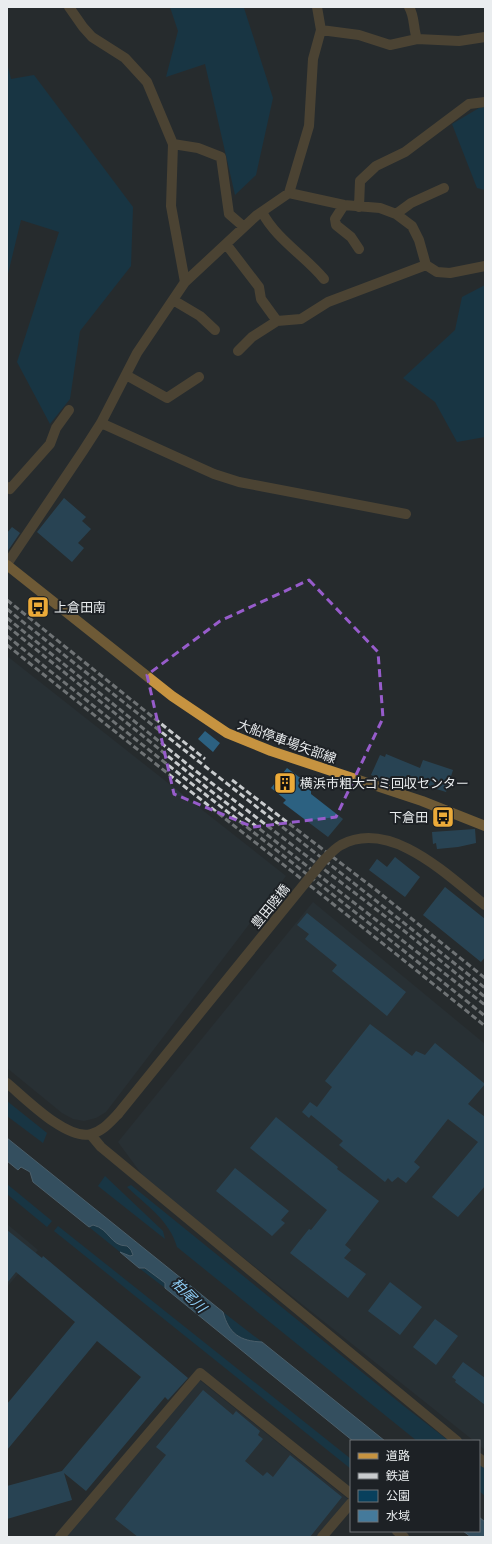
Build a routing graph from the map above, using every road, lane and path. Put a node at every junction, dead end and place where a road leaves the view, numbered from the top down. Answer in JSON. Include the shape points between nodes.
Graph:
{"nodes":[{"id":1,"x":68,"y":7,"type":"edge"},
{"id":2,"x":317,"y":7,"type":"edge"},
{"id":3,"x":409,"y":7,"type":"edge"},
{"id":4,"x":321,"y":30,"type":"junction"},
{"id":5,"x":485,"y":37,"type":"edge"},
{"id":6,"x":417,"y":38,"type":"junction"},
{"id":7,"x":485,"y":102,"type":"edge"},
{"id":8,"x":173,"y":144,"type":"junction"},
{"id":9,"x":444,"y":188,"type":"dead end"},
{"id":10,"x":289,"y":193,"type":"junction"},
{"id":11,"x":344,"y":205,"type":"junction"},
{"id":12,"x":359,"y":207,"type":"junction"},
{"id":13,"x":262,"y":212,"type":"junction"},
{"id":14,"x":396,"y":214,"type":"junction"},
{"id":15,"x":244,"y":227,"type":"junction"},
{"id":16,"x":226,"y":244,"type":"junction"},
{"id":17,"x":359,"y":249,"type":"dead end"},
{"id":18,"x":426,"y":265,"type":"junction"},
{"id":19,"x":485,"y":266,"type":"edge"},
{"id":20,"x":324,"y":279,"type":"dead end"},
{"id":21,"x":185,"y":282,"type":"junction"},
{"id":22,"x":173,"y":300,"type":"junction"},
{"id":23,"x":277,"y":321,"type":"junction"},
{"id":24,"x":215,"y":330,"type":"dead end"},
{"id":25,"x":238,"y":351,"type":"dead end"},
{"id":26,"x":126,"y":375,"type":"junction"},
{"id":27,"x":199,"y":377,"type":"dead end"},
{"id":28,"x":69,"y":410,"type":"dead end"},
{"id":29,"x":101,"y":423,"type":"junction"},
{"id":30,"x":7,"y":487,"type":"edge"},
{"id":31,"x":406,"y":514,"type":"dead end"},
{"id":32,"x":7,"y":565,"type":"edge"},
{"id":33,"x":485,"y":826,"type":"edge"},
{"id":34,"x":485,"y":905,"type":"edge"},
{"id":35,"x":7,"y":1083,"type":"edge"},
{"id":36,"x":91,"y":1135,"type":"junction"},
{"id":37,"x":456,"y":1440,"type":"edge"},
{"id":38,"x":350,"y":1493,"type":"edge"},
{"id":39,"x":350,"y":1504,"type":"edge"},
{"id":40,"x":60,"y":1537,"type":"edge"},
{"id":41,"x":322,"y":1537,"type":"edge"}],
"edges":[{"from":1,"to":8,"type":"street","via":[[92,37],[121,55],[147,82]]},
{"from":2,"to":4,"type":"street"},
{"from":3,"to":6,"type":"street","via":[[413,14]]},
{"from":4,"to":6,"type":"street","via":[[359,35],[390,45]]},
{"from":4,"to":10,"type":"street","via":[[313,59],[310,126]]},
{"from":5,"to":6,"type":"street","via":[[459,41]]},
{"from":7,"to":12,"type":"street","via":[[469,104],[405,152],[376,166],[360,181]]},
{"from":8,"to":15,"type":"street","via":[[198,148],[221,157],[229,214]]},
{"from":8,"to":21,"type":"street","via":[[171,206]]},
{"from":9,"to":14,"type":"street","via":[[411,203]]},
{"from":10,"to":11,"type":"street"},
{"from":10,"to":13,"type":"street"},
{"from":11,"to":12,"type":"street"},
{"from":11,"to":17,"type":"street","via":[[335,218],[336,225],[351,237]]},
{"from":12,"to":14,"type":"street","via":[[380,208]]},
{"from":13,"to":15,"type":"street"},
{"from":13,"to":20,"type":"street","via":[[269,226]]},
{"from":14,"to":18,"type":"street","via":[[412,226]]},
{"from":15,"to":16,"type":"street"},
{"from":16,"to":21,"type":"street"},
{"from":16,"to":23,"type":"street","via":[[259,287],[261,299]]},
{"from":18,"to":19,"type":"street","via":[[437,272],[450,273]]},
{"from":18,"to":23,"type":"street","via":[[328,302],[300,319]]},
{"from":21,"to":22,"type":"street"},
{"from":22,"to":24,"type":"street","via":[[200,316]]},
{"from":22,"to":26,"type":"street","via":[[137,353]]},
{"from":23,"to":25,"type":"street","via":[[252,337]]},
{"from":26,"to":27,"type":"street","via":[[167,398]]},
{"from":26,"to":29,"type":"street"},
{"from":28,"to":30,"type":"street","via":[[56,428],[50,444],[10,489]]},
{"from":29,"to":31,"type":"street","via":[[214,474],[239,482]]},
{"from":29,"to":32,"type":"street"},
{"from":32,"to":33,"type":"main road","name":"大船停車場矢部線","via":[[172,696],[227,733],[271,751],[422,801]]},
{"from":34,"to":36,"type":"street","name":"豊田陸橋","bridge":true,"via":[[407,847],[389,840],[373,838],[340,845],[322,861],[118,1114],[104,1128]]},
{"from":35,"to":36,"type":"street","via":[[69,1131],[79,1135]]},
{"from":36,"to":37,"type":"street","via":[[101,1147]]},
{"from":38,"to":40,"type":"street","via":[[200,1373]]},
{"from":39,"to":41,"type":"street"}]}
